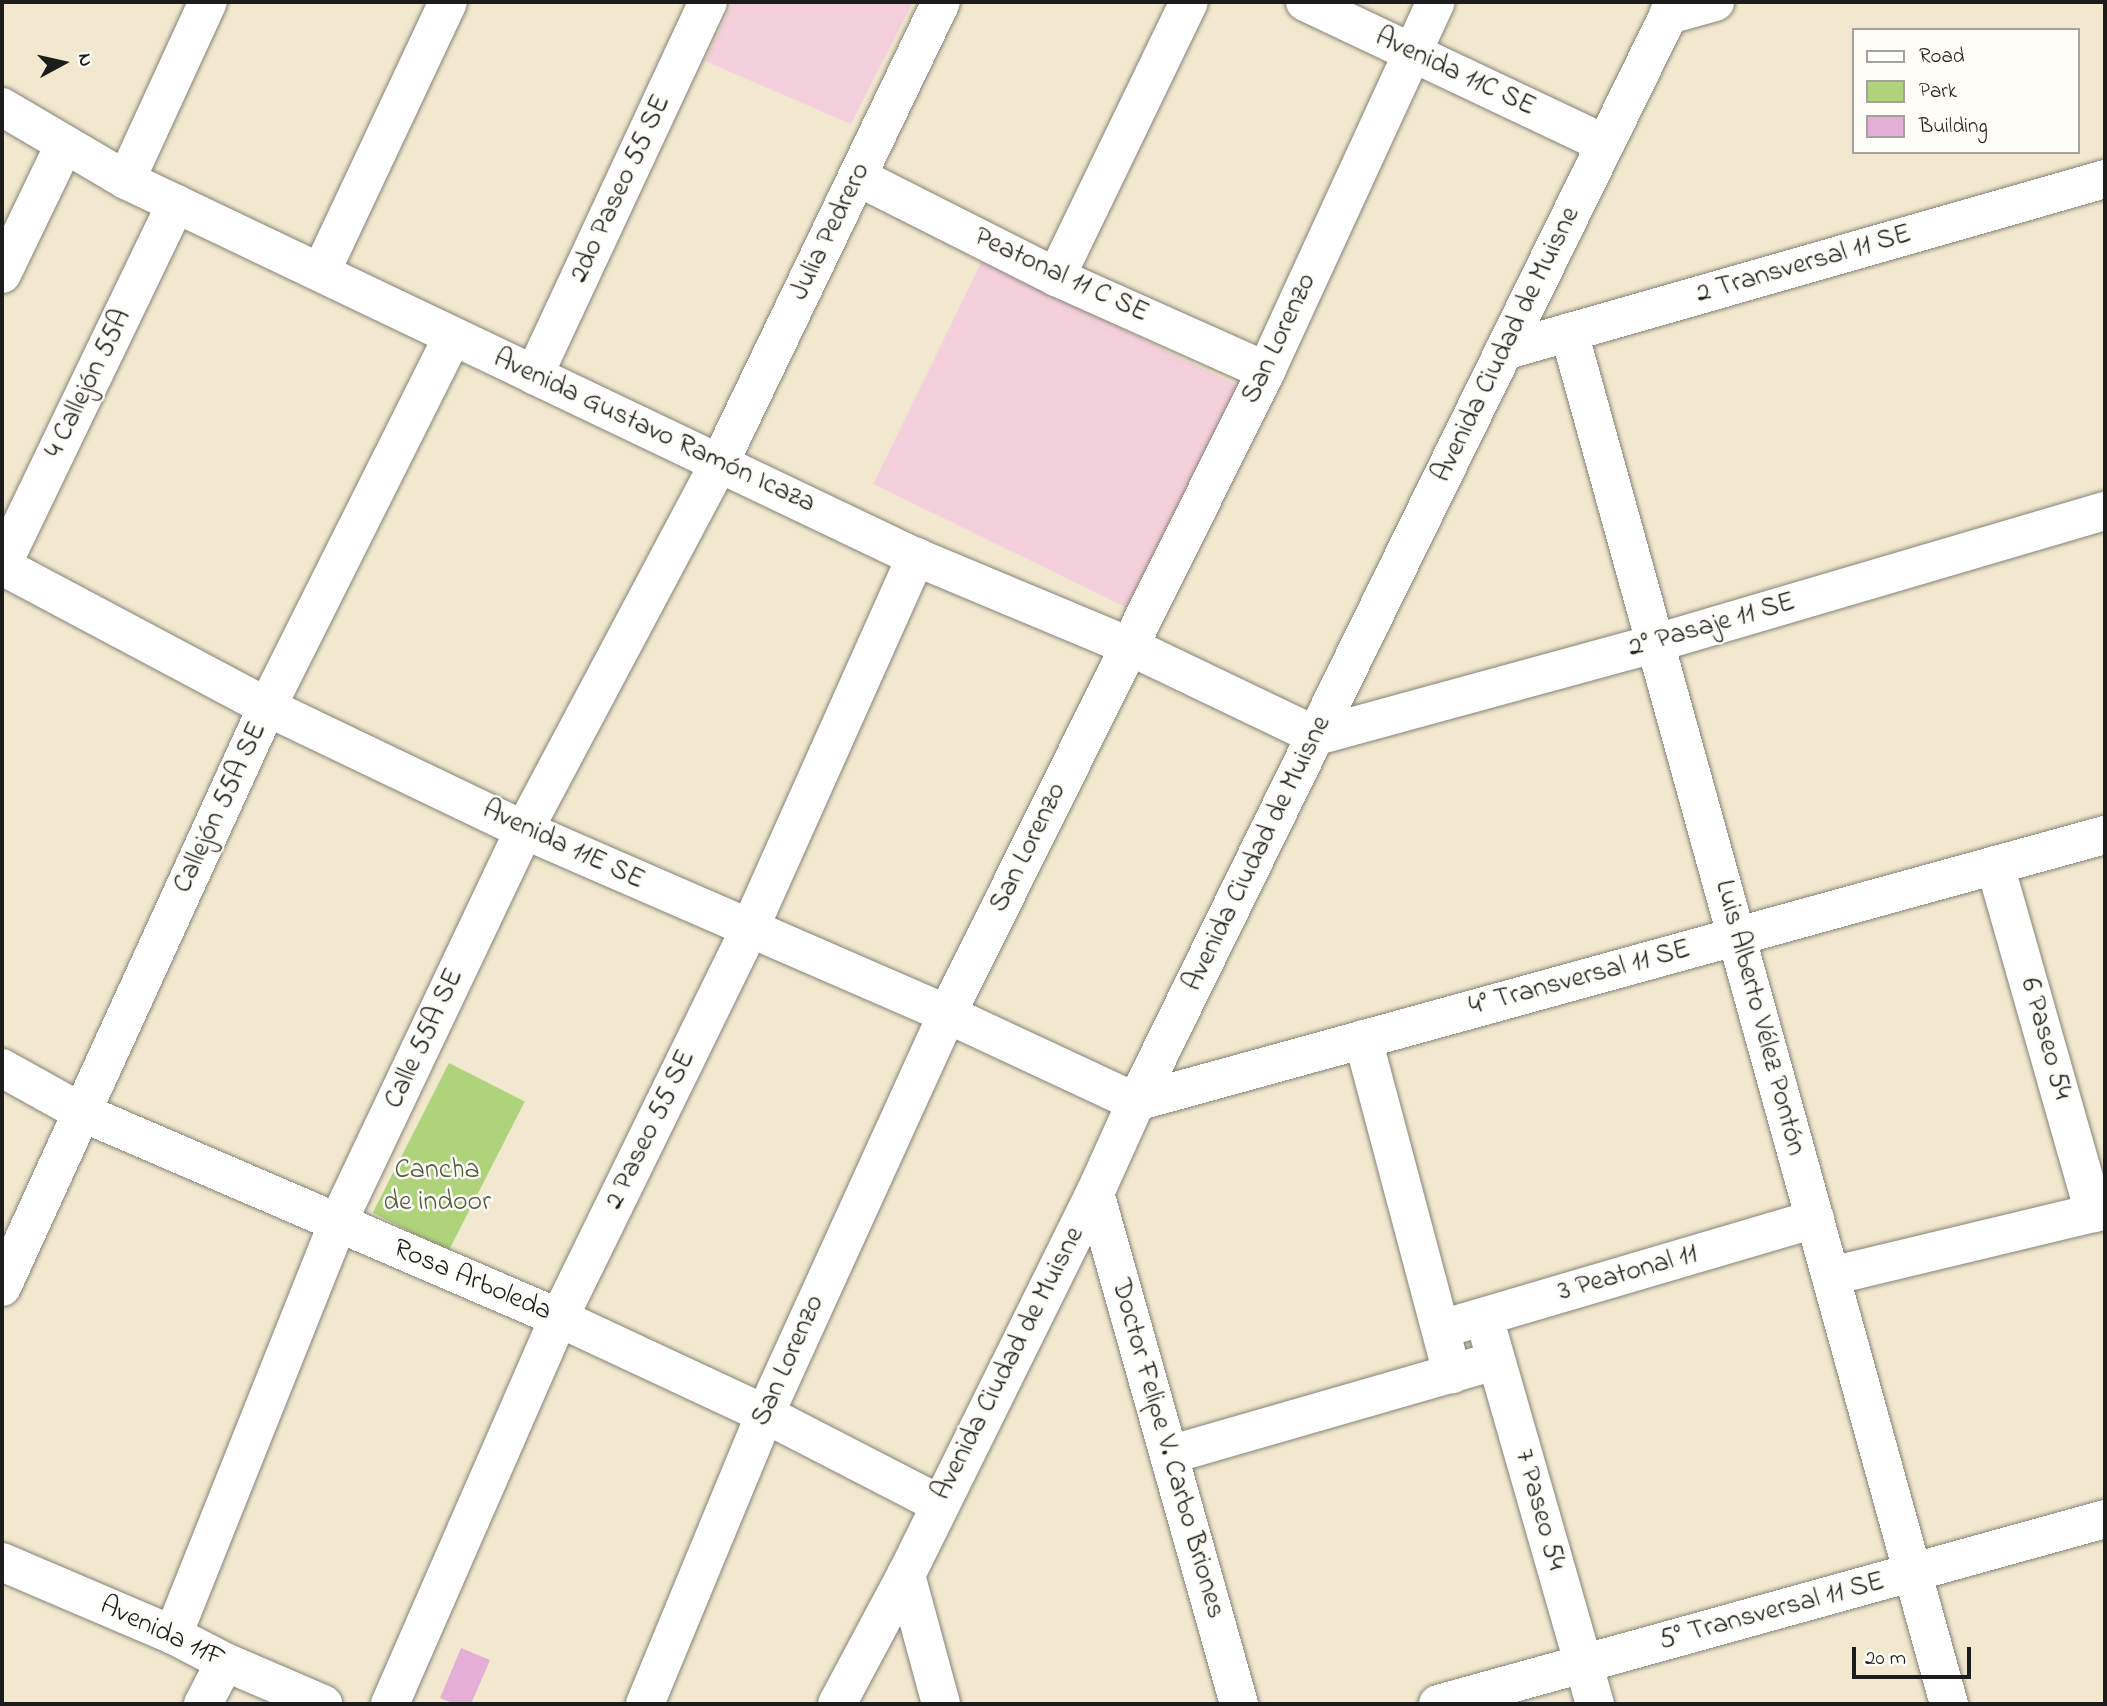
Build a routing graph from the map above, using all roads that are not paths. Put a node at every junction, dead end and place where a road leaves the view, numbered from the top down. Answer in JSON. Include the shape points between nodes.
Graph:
{"nodes":[{"id":1,"x":208,"y":2,"type":"edge"},
{"id":2,"x":448,"y":2,"type":"edge"},
{"id":3,"x":708,"y":2,"type":"edge"},
{"id":4,"x":941,"y":2,"type":"edge"},
{"id":5,"x":1189,"y":2,"type":"edge"},
{"id":6,"x":1306,"y":2,"type":"edge"},
{"id":7,"x":1436,"y":2,"type":"edge"},
{"id":8,"x":1715,"y":2,"type":"edge"},
{"id":9,"x":1671,"y":8,"type":"edge"},
{"id":10,"x":1413,"y":53,"type":"junction"},
{"id":11,"x":2,"y":107,"type":"edge"},
{"id":12,"x":1605,"y":144,"type":"junction"},
{"id":13,"x":64,"y":145,"type":"junction"},
{"id":14,"x":858,"y":177,"type":"junction"},
{"id":15,"x":2105,"y":179,"type":"edge"},
{"id":16,"x":126,"y":180,"type":"junction"},
{"id":17,"x":176,"y":204,"type":"junction"},
{"id":18,"x":321,"y":272,"type":"junction"},
{"id":19,"x":2,"y":274,"type":"edge"},
{"id":20,"x":1056,"y":277,"type":"junction"},
{"id":21,"x":1569,"y":332,"type":"junction"},
{"id":22,"x":453,"y":336,"type":"junction"},
{"id":23,"x":1504,"y":351,"type":"junction"},
{"id":24,"x":1266,"y":371,"type":"junction"},
{"id":25,"x":534,"y":375,"type":"junction"},
{"id":26,"x":720,"y":462,"type":"junction"},
{"id":27,"x":2105,"y":511,"type":"edge"},
{"id":28,"x":916,"y":557,"type":"junction"},
{"id":29,"x":2,"y":565,"type":"edge"},
{"id":30,"x":1656,"y":643,"type":"junction"},
{"id":31,"x":1129,"y":646,"type":"junction"},
{"id":32,"x":267,"y":707,"type":"junction"},
{"id":33,"x":1317,"y":736,"type":"junction"},
{"id":34,"x":524,"y":830,"type":"junction"},
{"id":35,"x":2105,"y":835,"type":"edge"},
{"id":36,"x":1995,"y":865,"type":"junction"},
{"id":37,"x":749,"y":930,"type":"junction"},
{"id":38,"x":1737,"y":936,"type":"junction"},
{"id":39,"x":947,"y":1014,"type":"junction"},
{"id":40,"x":1363,"y":1039,"type":"junction"},
{"id":41,"x":2,"y":1068,"type":"edge"},
{"id":42,"x":1136,"y":1102,"type":"junction"},
{"id":43,"x":81,"y":1112,"type":"junction"},
{"id":44,"x":2094,"y":1168,"type":"edge"},
{"id":45,"x":1095,"y":1193,"type":"junction"},
{"id":46,"x":2100,"y":1211,"type":"edge"},
{"id":47,"x":1815,"y":1219,"type":"junction"},
{"id":48,"x":337,"y":1224,"type":"junction"},
{"id":49,"x":1831,"y":1276,"type":"junction"},
{"id":50,"x":2,"y":1287,"type":"edge"},
{"id":51,"x":1484,"y":1317,"type":"junction"},
{"id":52,"x":559,"y":1318,"type":"junction"},
{"id":53,"x":1441,"y":1329,"type":"junction"},
{"id":54,"x":1497,"y":1361,"type":"junction"},
{"id":55,"x":1452,"y":1374,"type":"junction"},
{"id":56,"x":765,"y":1414,"type":"junction"},
{"id":57,"x":1169,"y":1455,"type":"junction"},
{"id":58,"x":939,"y":1504,"type":"junction"},
{"id":59,"x":2105,"y":1519,"type":"edge"},
{"id":60,"x":2,"y":1562,"type":"edge"},
{"id":61,"x":1912,"y":1573,"type":"junction"},
{"id":62,"x":906,"y":1575,"type":"junction"},
{"id":63,"x":173,"y":1635,"type":"junction"},
{"id":64,"x":225,"y":1662,"type":"junction"},
{"id":65,"x":1583,"y":1664,"type":"junction"},
{"id":66,"x":203,"y":1704,"type":"edge"},
{"id":67,"x":323,"y":1704,"type":"edge"},
{"id":68,"x":390,"y":1704,"type":"edge"},
{"id":69,"x":645,"y":1704,"type":"edge"},
{"id":70,"x":837,"y":1704,"type":"edge"},
{"id":71,"x":941,"y":1704,"type":"edge"},
{"id":72,"x":1239,"y":1704,"type":"edge"},
{"id":73,"x":1438,"y":1704,"type":"edge"},
{"id":74,"x":1595,"y":1704,"type":"edge"},
{"id":75,"x":1949,"y":1704,"type":"edge"}],
"edges":[{"from":1,"to":16,"type":"street"},
{"from":2,"to":18,"type":"street"},
{"from":3,"to":25,"type":"street","name":"2do Paseo 55 SE"},
{"from":4,"to":14,"type":"street","name":"Julia Pedrero"},
{"from":5,"to":20,"type":"street"},
{"from":6,"to":10,"type":"street","name":"Avenida 11C SE"},
{"from":7,"to":10,"type":"street","name":"San Lorenzo"},
{"from":8,"to":9,"type":"street"},
{"from":9,"to":12,"type":"street","name":"Avenida Ciudad de Muisne"},
{"from":10,"to":12,"type":"street","name":"Avenida 11C SE"},
{"from":10,"to":24,"type":"street","name":"San Lorenzo"},
{"from":11,"to":13,"type":"street","name":"Avenida Gustavo Ramón Icaza"},
{"from":12,"to":23,"type":"street","name":"Avenida Ciudad de Muisne"},
{"from":13,"to":16,"type":"street","name":"Avenida Gustavo Ramón Icaza"},
{"from":13,"to":19,"type":"street"},
{"from":14,"to":20,"type":"street","name":"Peatonal 11 C SE"},
{"from":14,"to":26,"type":"street","name":"Julia Pedrero"},
{"from":15,"to":21,"type":"street","name":"2 Transversal 11 SE"},
{"from":16,"to":17,"type":"street","name":"Avenida Gustavo Ramón Icaza"},
{"from":17,"to":18,"type":"street","name":"Avenida Gustavo Ramón Icaza"},
{"from":17,"to":29,"type":"street","name":"4 Callejón 55A"},
{"from":18,"to":22,"type":"street","name":"Avenida Gustavo Ramón Icaza"},
{"from":20,"to":24,"type":"street","name":"Peatonal 11 C SE"},
{"from":21,"to":23,"type":"street","name":"2 Transversal 11 SE"},
{"from":21,"to":30,"type":"street","name":"Luis Alberto Vélez Pontón"},
{"from":22,"to":25,"type":"street","name":"Avenida Gustavo Ramón Icaza"},
{"from":22,"to":32,"type":"street","name":"Callejón 55A SE"},
{"from":23,"to":33,"type":"street","name":"Avenida Ciudad de Muisne"},
{"from":24,"to":31,"type":"street","name":"San Lorenzo"},
{"from":25,"to":26,"type":"street","name":"Avenida Gustavo Ramón Icaza"},
{"from":26,"to":28,"type":"street","name":"Avenida Gustavo Ramón Icaza"},
{"from":26,"to":34,"type":"street","name":"Calle 55A SE"},
{"from":27,"to":30,"type":"street","name":"2° Pasaje 11 SE"},
{"from":28,"to":31,"type":"street","name":"Avenida Gustavo Ramón Icaza"},
{"from":28,"to":37,"type":"street","name":"2 Paseo 55 SE"},
{"from":29,"to":32,"type":"street","name":"Avenida 11E SE"},
{"from":30,"to":33,"type":"street","name":"2° Pasaje 11 SE"},
{"from":30,"to":38,"type":"street","name":"Luis Alberto Vélez Pontón"},
{"from":31,"to":33,"type":"street","name":"Avenida Gustavo Ramón Icaza"},
{"from":31,"to":39,"type":"street","name":"San Lorenzo"},
{"from":32,"to":34,"type":"street","name":"Avenida 11E SE"},
{"from":32,"to":43,"type":"street","name":"Callejón 55A SE"},
{"from":33,"to":42,"type":"street","name":"Avenida Ciudad de Muisne"},
{"from":34,"to":37,"type":"street","name":"Avenida 11E SE"},
{"from":34,"to":48,"type":"street","name":"Calle 55A SE"},
{"from":35,"to":36,"type":"street","name":"4° Transversal 11 SE"},
{"from":36,"to":38,"type":"street","name":"4° Transversal 11 SE"},
{"from":36,"to":44,"type":"street","name":"6 Paseo 54"},
{"from":37,"to":39,"type":"street","name":"Avenida 11E SE"},
{"from":37,"to":52,"type":"street","name":"2 Paseo 55 SE"},
{"from":38,"to":40,"type":"street","name":"4° Transversal 11 SE"},
{"from":38,"to":47,"type":"street","name":"Luis Alberto Vélez Pontón"},
{"from":39,"to":42,"type":"street","name":"Avenida 11E SE"},
{"from":39,"to":56,"type":"street","name":"San Lorenzo"},
{"from":40,"to":42,"type":"street","name":"4° Transversal 11 SE"},
{"from":40,"to":53,"type":"street"},
{"from":41,"to":43,"type":"street","name":"Rosa Arboleda"},
{"from":42,"to":45,"type":"street","name":"Avenida Ciudad de Muisne"},
{"from":43,"to":48,"type":"street","name":"Rosa Arboleda"},
{"from":43,"to":50,"type":"street","name":"Callejón 55A SE"},
{"from":44,"to":46,"type":"street","name":"6 Paseo 54"},
{"from":45,"to":57,"type":"street","name":"Doctor Felipe V. Carbo Briones"},
{"from":45,"to":58,"type":"street","name":"Avenida Ciudad de Muisne"},
{"from":46,"to":49,"type":"street"},
{"from":47,"to":49,"type":"street","name":"Luis Alberto Vélez Pontón"},
{"from":47,"to":51,"type":"street","name":"3 Peatonal 11"},
{"from":48,"to":52,"type":"street","name":"Rosa Arboleda"},
{"from":48,"to":63,"type":"street","name":"Calle 55A SE"},
{"from":49,"to":61,"type":"street","name":"Luis Alberto Vélez Pontón"},
{"from":51,"to":53,"type":"street","name":"3 Peatonal 11"},
{"from":51,"to":54,"type":"street","name":"7 Paseo 54"},
{"from":52,"to":56,"type":"street","name":"Rosa Arboleda"},
{"from":52,"to":68,"type":"street","name":"2 Paseo 55 SE"},
{"from":53,"to":55,"type":"street"},
{"from":54,"to":55,"type":"street"},
{"from":54,"to":65,"type":"street","name":"7 Paseo 54"},
{"from":55,"to":57,"type":"street"},
{"from":56,"to":58,"type":"street","name":"Rosa Arboleda"},
{"from":56,"to":69,"type":"street","name":"San Lorenzo"},
{"from":57,"to":72,"type":"street","name":"Doctor Felipe V. Carbo Briones"},
{"from":58,"to":62,"type":"street","name":"Avenida Ciudad de Muisne"},
{"from":59,"to":61,"type":"street","name":"5° Transversal 11 SE"},
{"from":60,"to":63,"type":"street","name":"Avenida 11F"},
{"from":61,"to":65,"type":"street","name":"5° Transversal 11 SE"},
{"from":61,"to":75,"type":"street","name":"Luis Alberto Vélez Pontón"},
{"from":62,"to":70,"type":"street","name":"Avenida Ciudad de Muisne"},
{"from":62,"to":71,"type":"street"},
{"from":63,"to":64,"type":"street","name":"Avenida 11F"},
{"from":64,"to":66,"type":"street"},
{"from":64,"to":67,"type":"street","name":"Avenida 11F"},
{"from":65,"to":73,"type":"street","name":"5° Transversal 11 SE"},
{"from":65,"to":74,"type":"street","name":"7 Paseo 54"}]}
